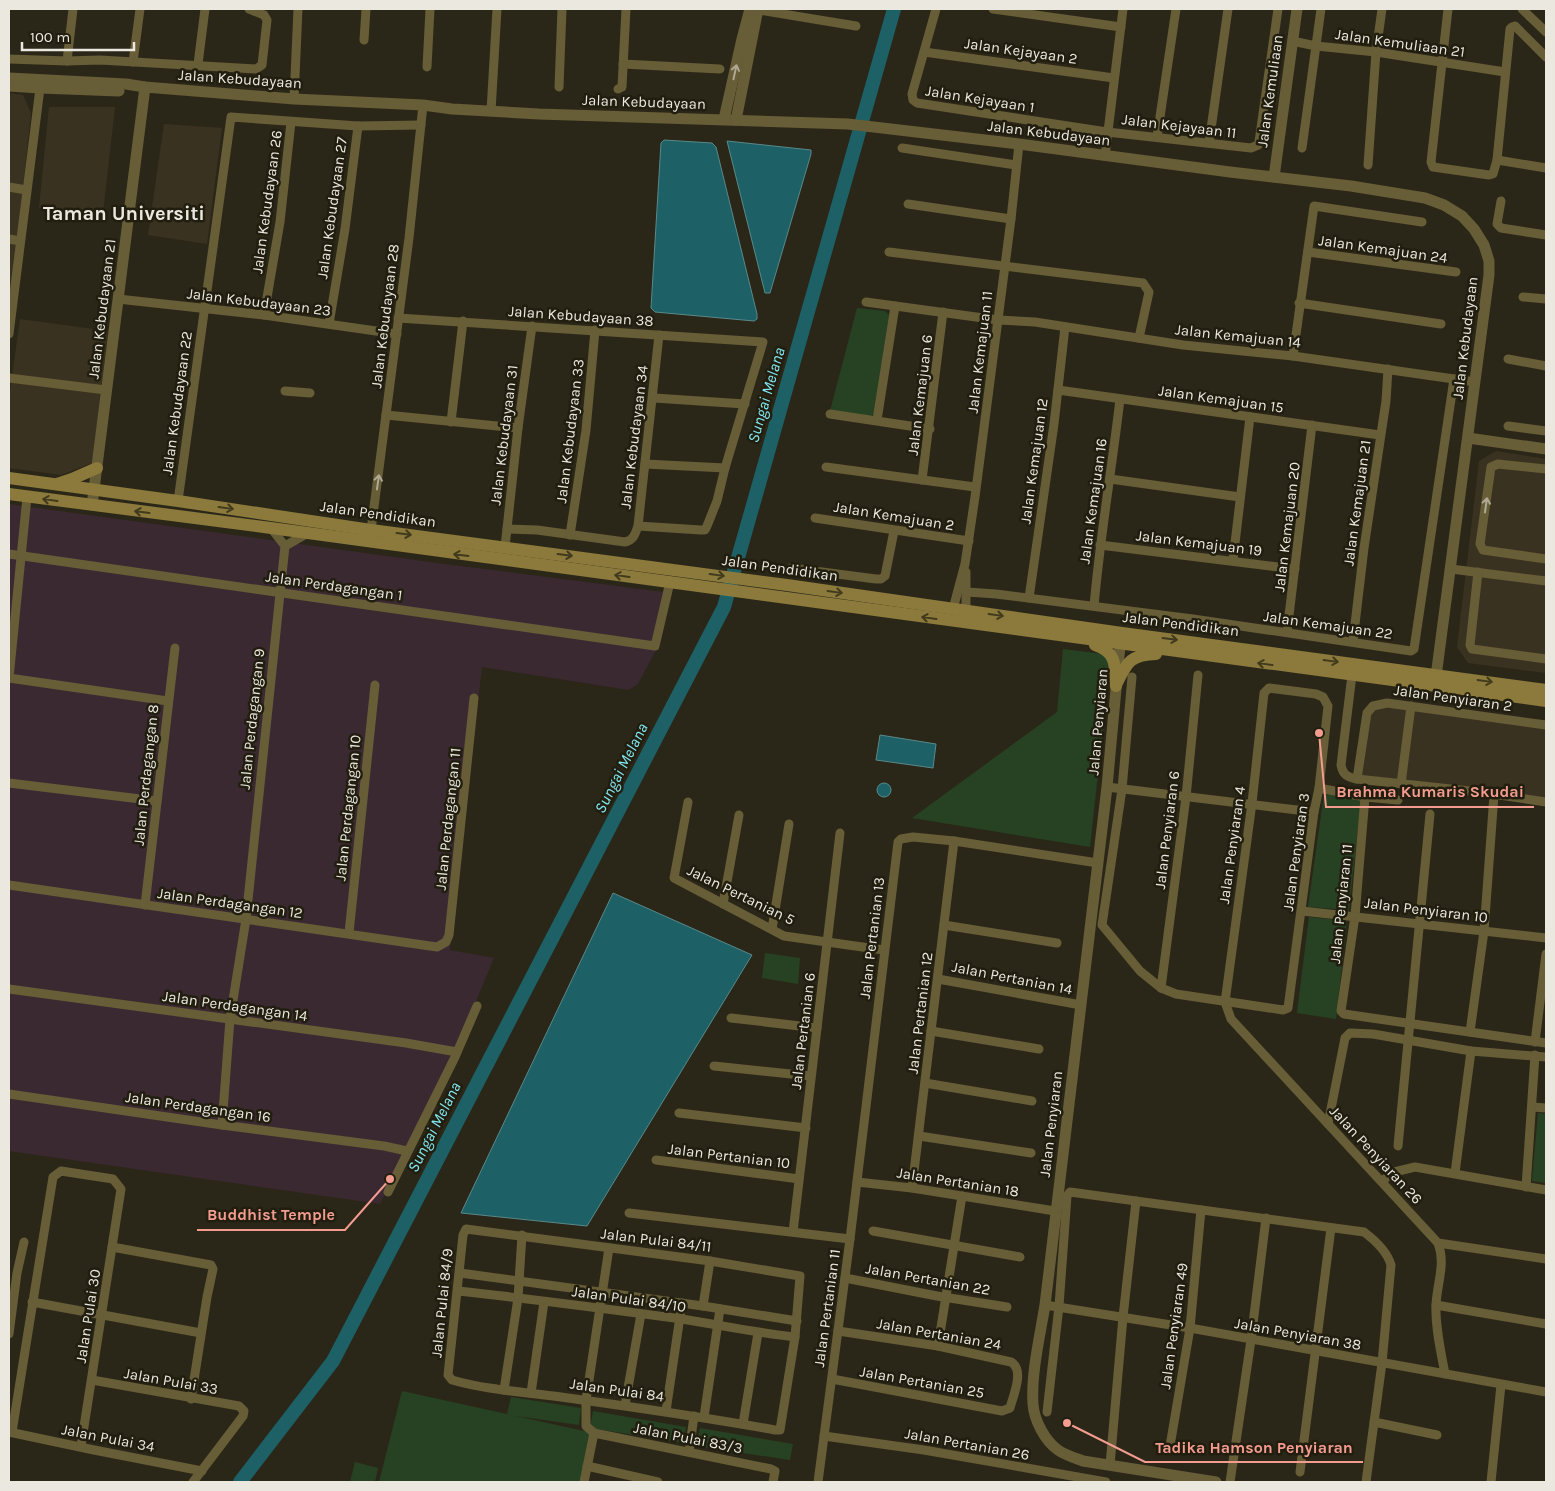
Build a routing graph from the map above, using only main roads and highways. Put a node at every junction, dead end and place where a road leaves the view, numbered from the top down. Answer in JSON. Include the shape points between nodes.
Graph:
{"nodes":[{"id":1,"x":97,"y":468,"type":"road end"},
{"id":2,"x":9,"y":478,"type":"edge"},
{"id":3,"x":54,"y":484,"type":"junction"},
{"id":4,"x":9,"y":494,"type":"edge"},
{"id":5,"x":1064,"y":637,"type":"junction"},
{"id":6,"x":1121,"y":639,"type":"junction"},
{"id":7,"x":1180,"y":652,"type":"junction"},
{"id":8,"x":1436,"y":680,"type":"junction"},
{"id":9,"x":1546,"y":690,"type":"edge"},
{"id":10,"x":1546,"y":702,"type":"edge"}],
"edges":[{"from":1,"to":3,"type":"main road"},
{"from":2,"to":3,"type":"main road","name":"Jalan Pendidikan"},
{"from":3,"to":6,"type":"main road","name":"Jalan Pendidikan","one_way":true,"via":[[953,609]]},
{"from":5,"to":4,"type":"main road","name":"Jalan Pendidikan","one_way":true},
{"from":5,"to":6,"type":"main road","name":"Jalan Pendidikan"},
{"from":5,"to":7,"type":"main road","via":[[1109,651],[1114,659],[1116,686],[1132,659],[1140,655]]},
{"from":6,"to":7,"type":"main road","name":"Jalan Pendidikan"},
{"from":6,"to":8,"type":"main road","name":"Jalan Pendidikan","one_way":true},
{"from":8,"to":7,"type":"main road","name":"Jalan Pendidikan","one_way":true,"via":[[1352,675]]},
{"from":8,"to":9,"type":"main road","name":"Jalan Pendidikan","one_way":true},
{"from":8,"to":10,"type":"main road","name":"Jalan Pendidikan"}]}
